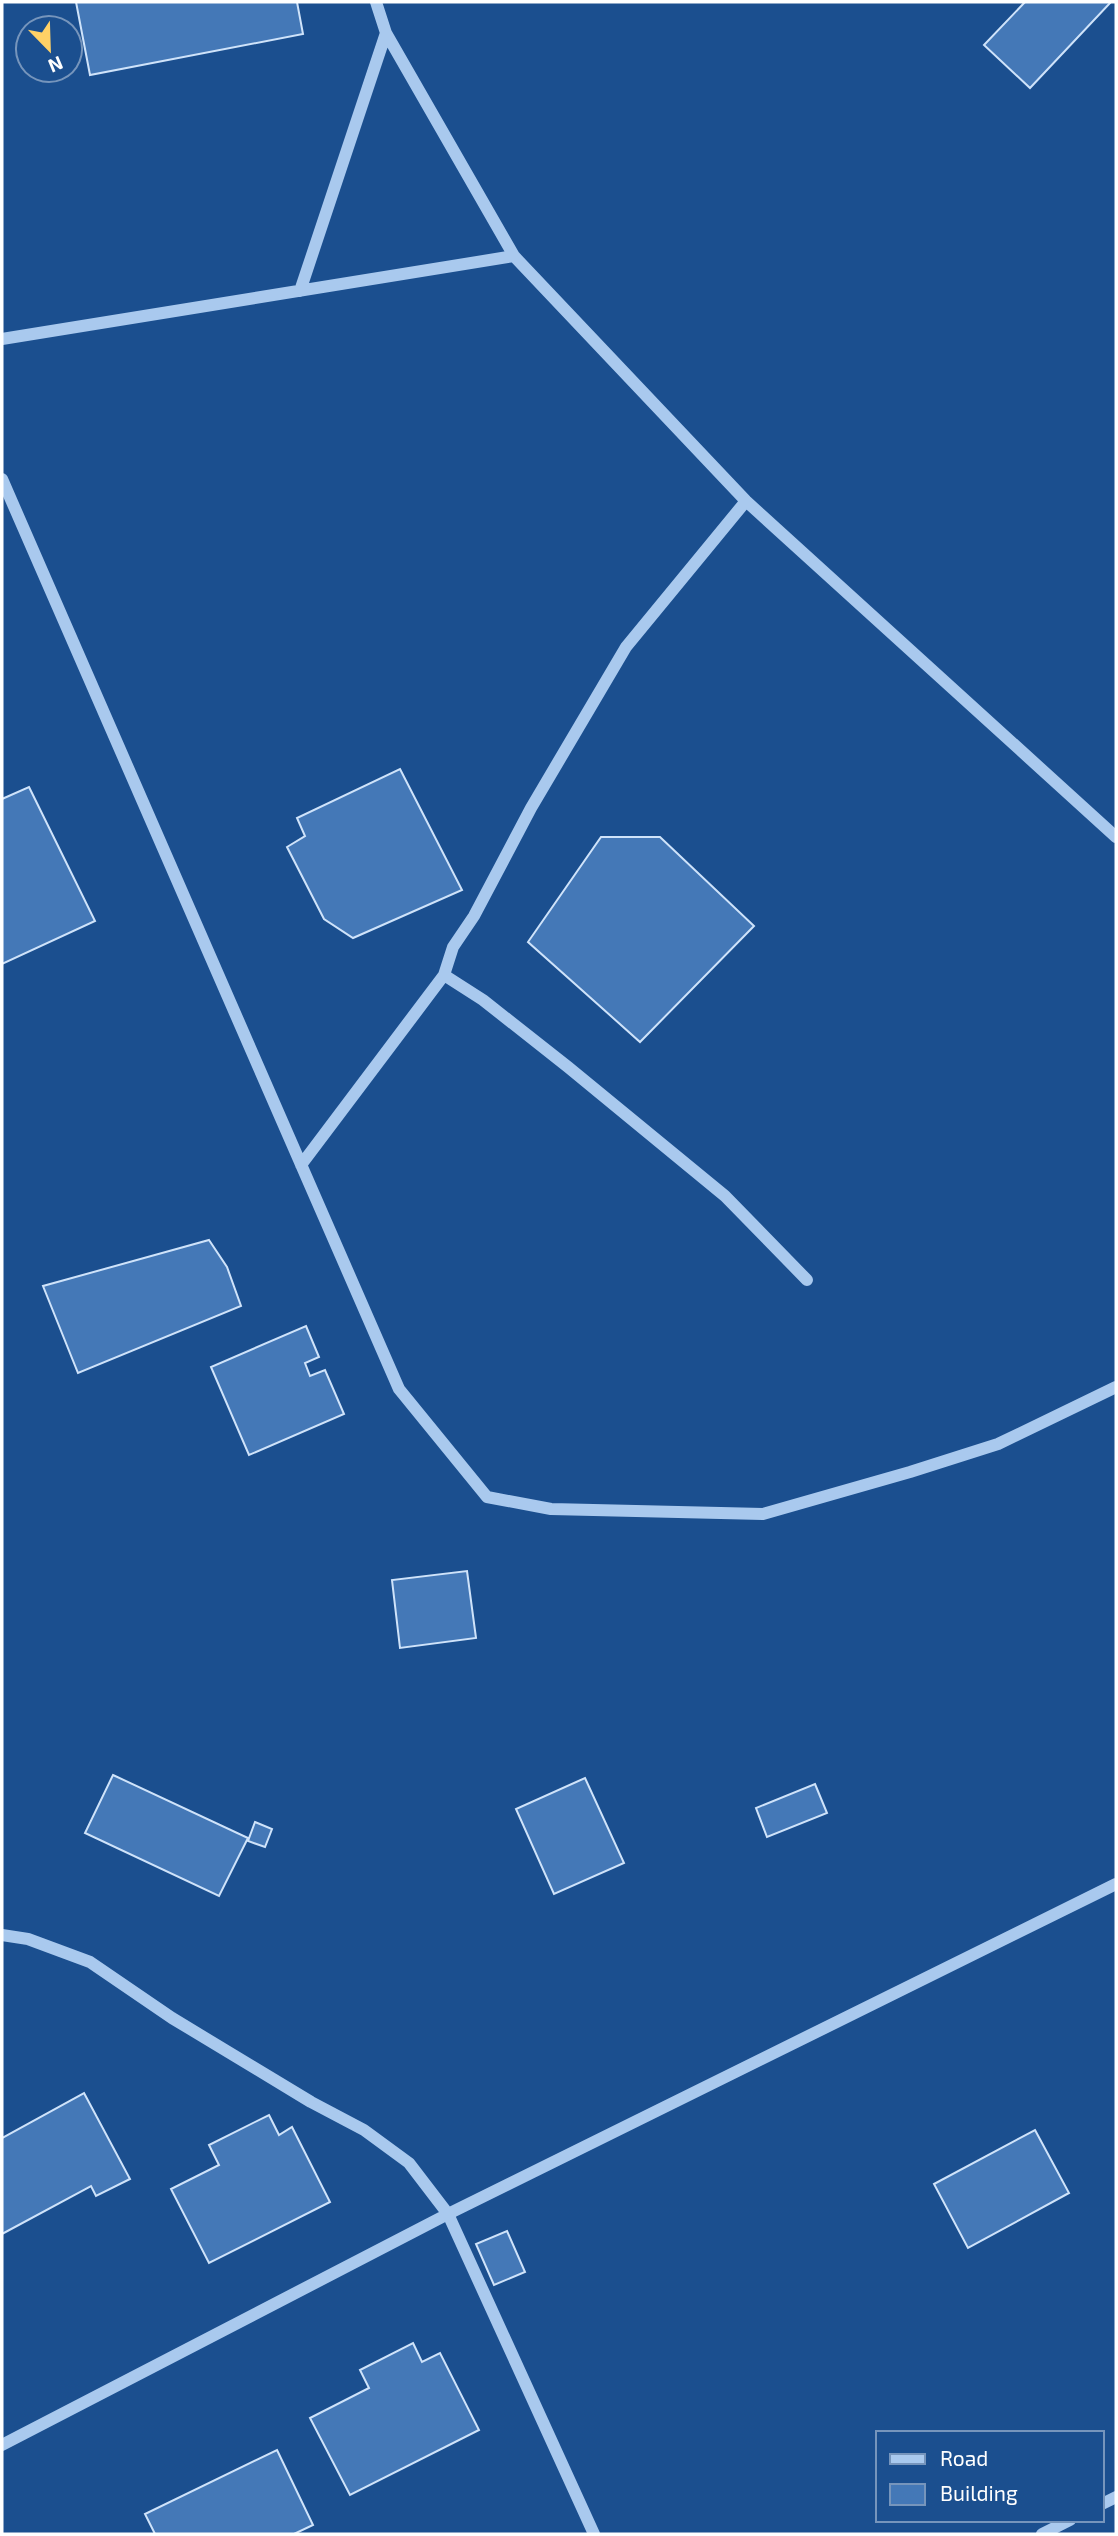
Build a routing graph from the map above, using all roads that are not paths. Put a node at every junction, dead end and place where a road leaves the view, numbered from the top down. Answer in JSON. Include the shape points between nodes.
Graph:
{"nodes":[{"id":1,"x":376,"y":2,"type":"edge"},
{"id":2,"x":386,"y":33,"type":"junction"},
{"id":3,"x":514,"y":256,"type":"junction"},
{"id":4,"x":300,"y":291,"type":"junction"},
{"id":5,"x":2,"y":339,"type":"edge"},
{"id":6,"x":2,"y":479,"type":"edge"},
{"id":7,"x":746,"y":501,"type":"junction"},
{"id":8,"x":1116,"y":838,"type":"edge"},
{"id":9,"x":444,"y":975,"type":"junction"},
{"id":10,"x":301,"y":1165,"type":"junction"},
{"id":11,"x":807,"y":1280,"type":"dead end"},
{"id":12,"x":1116,"y":1387,"type":"edge"},
{"id":13,"x":1116,"y":1884,"type":"edge"},
{"id":14,"x":2,"y":1935,"type":"edge"},
{"id":15,"x":448,"y":2214,"type":"junction"},
{"id":16,"x":2,"y":2445,"type":"edge"},
{"id":17,"x":1066,"y":2522,"type":"edge"},
{"id":18,"x":594,"y":2534,"type":"edge"},
{"id":19,"x":1042,"y":2534,"type":"edge"}],
"edges":[{"from":1,"to":2,"type":"street"},
{"from":2,"to":3,"type":"street"},
{"from":2,"to":4,"type":"street"},
{"from":3,"to":4,"type":"street"},
{"from":3,"to":7,"type":"street"},
{"from":4,"to":5,"type":"street"},
{"from":6,"to":10,"type":"street"},
{"from":7,"to":8,"type":"street"},
{"from":7,"to":9,"type":"street","via":[[626,647],[453,947]]},
{"from":9,"to":10,"type":"street"},
{"from":9,"to":11,"type":"street","via":[[483,1000],[725,1196]]},
{"from":10,"to":12,"type":"street","via":[[399,1390],[487,1497],[551,1509],[763,1514],[998,1444]]},
{"from":13,"to":15,"type":"street"},
{"from":14,"to":15,"type":"street","via":[[28,1939],[90,1962],[172,2018],[364,2130],[409,2163]]},
{"from":15,"to":16,"type":"street"},
{"from":15,"to":18,"type":"street"},
{"from":17,"to":19,"type":"street"}]}
